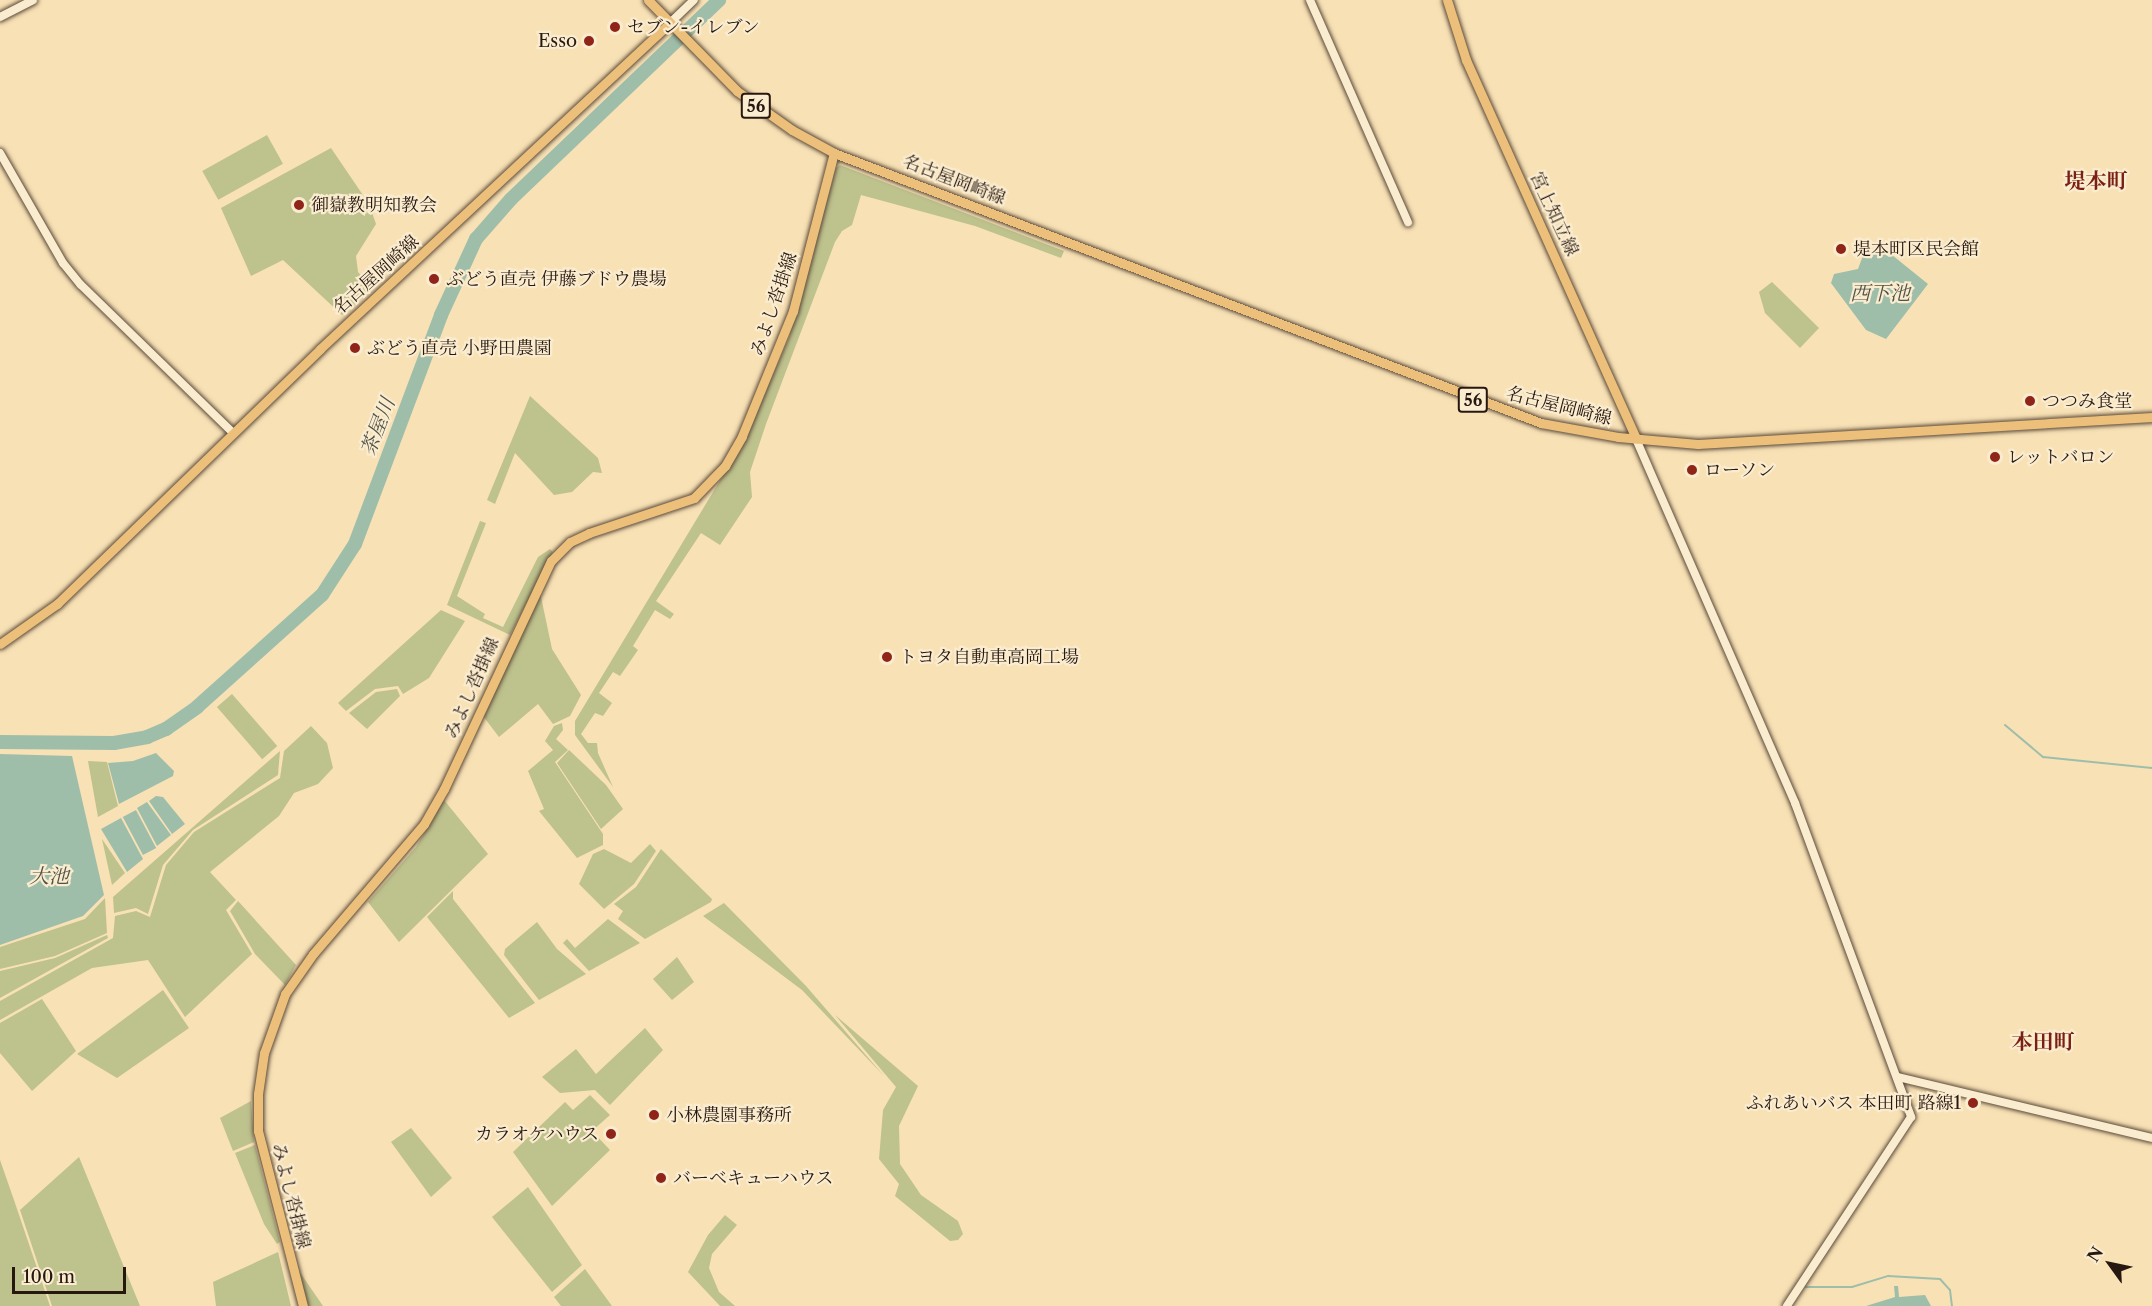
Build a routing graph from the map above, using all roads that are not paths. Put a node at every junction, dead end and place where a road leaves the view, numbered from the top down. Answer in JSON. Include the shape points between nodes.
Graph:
{"nodes":[{"id":1,"x":33,"y":0,"type":"edge"},
{"id":2,"x":648,"y":0,"type":"edge"},
{"id":3,"x":694,"y":0,"type":"edge"},
{"id":4,"x":1310,"y":0,"type":"edge"},
{"id":5,"x":1447,"y":0,"type":"edge"},
{"id":6,"x":0,"y":17,"type":"edge"},
{"id":7,"x":670,"y":23,"type":"junction"},
{"id":8,"x":0,"y":153,"type":"edge"},
{"id":9,"x":834,"y":153,"type":"junction"},
{"id":10,"x":1408,"y":222,"type":"dead end"},
{"id":11,"x":2152,"y":417,"type":"edge"},
{"id":12,"x":233,"y":433,"type":"junction"},
{"id":13,"x":1636,"y":440,"type":"junction"},
{"id":14,"x":0,"y":644,"type":"edge"},
{"id":15,"x":1898,"y":1077,"type":"junction"},
{"id":16,"x":2152,"y":1138,"type":"edge"},
{"id":17,"x":303,"y":1306,"type":"edge"},
{"id":18,"x":1787,"y":1306,"type":"edge"}],
"edges":[{"from":1,"to":6,"type":"street"},
{"from":2,"to":7,"type":"main road"},
{"from":3,"to":7,"type":"street"},
{"from":4,"to":10,"type":"street"},
{"from":5,"to":13,"type":"main road","name":"宮上知立線","via":[[1466,60]]},
{"from":7,"to":9,"type":"main road","name":"名古屋岡崎線","number":"56","via":[[757,107]]},
{"from":7,"to":12,"type":"main road","name":"名古屋岡崎線"},
{"from":8,"to":12,"type":"street","via":[[63,263],[81,285]]},
{"from":9,"to":13,"type":"main road","name":"名古屋岡崎線","number":"56","via":[[1509,413],[1541,423]]},
{"from":9,"to":17,"type":"main road","name":"みよし沓掛線","via":[[792,311],[742,436],[725,466],[694,498],[589,533],[570,542],[551,561],[424,824],[313,954],[285,994],[264,1053],[258,1131]]},
{"from":11,"to":13,"type":"main road","name":"名古屋岡崎線","number":"56","via":[[1698,444]]},
{"from":12,"to":14,"type":"main road","name":"名古屋岡崎線","via":[[57,604]]},
{"from":13,"to":15,"type":"street","via":[[1791,793]]},
{"from":15,"to":16,"type":"street"},
{"from":15,"to":18,"type":"street","via":[[1909,1121]]}]}
